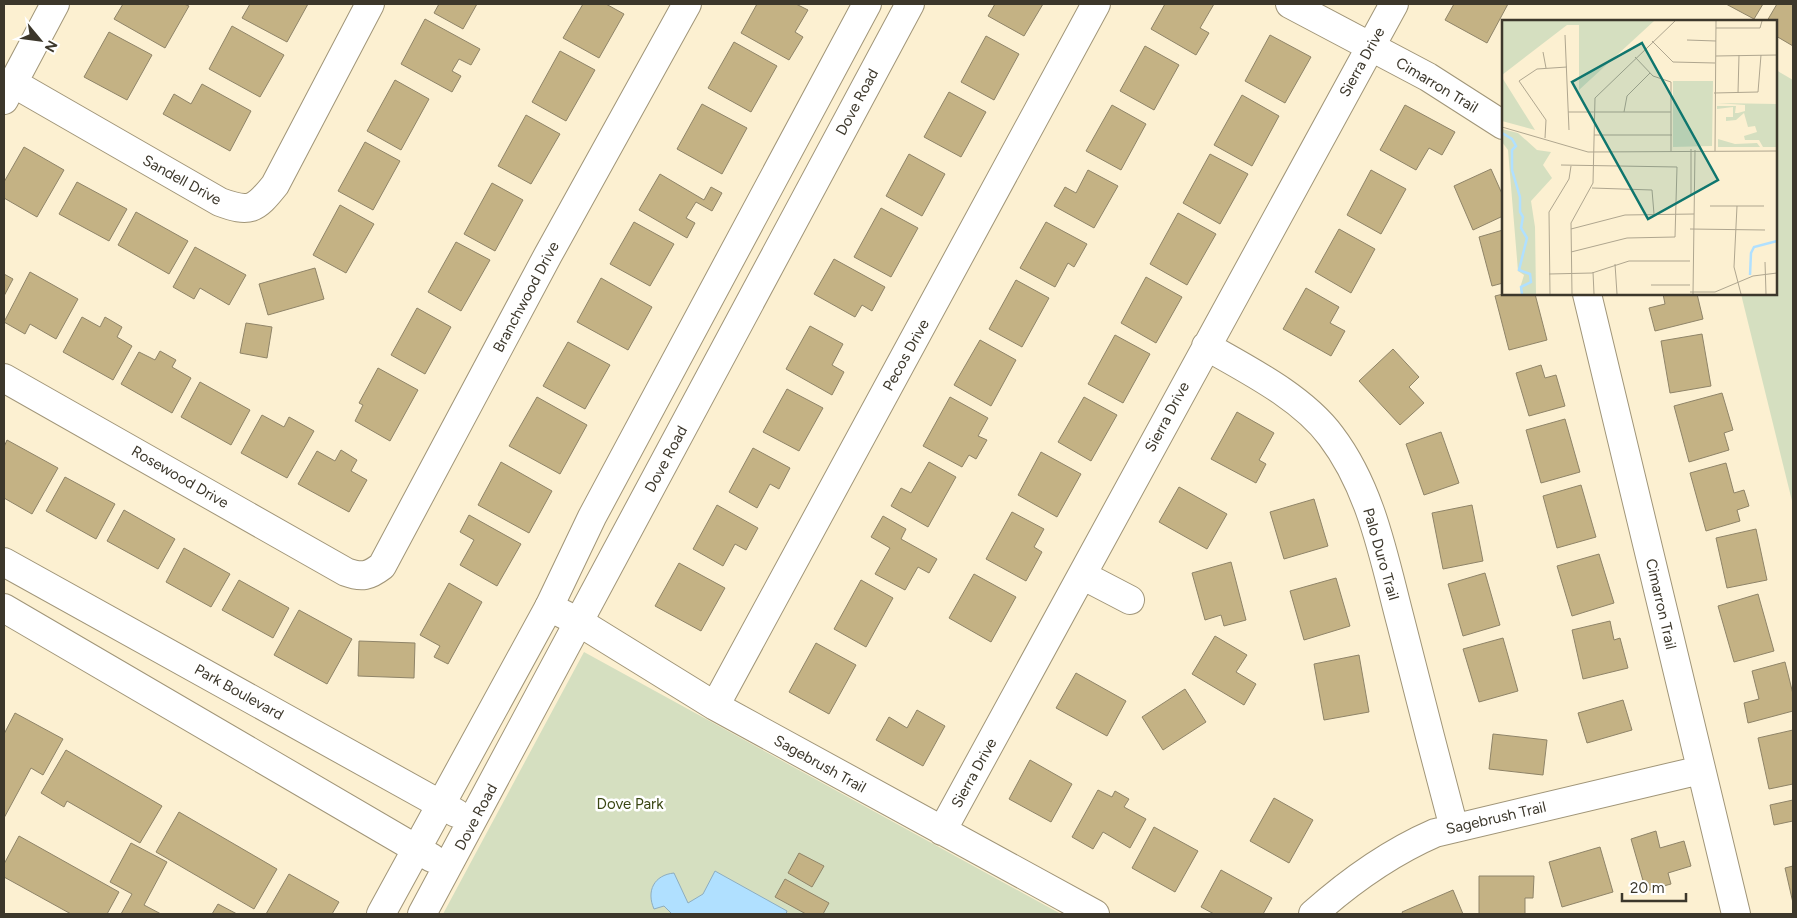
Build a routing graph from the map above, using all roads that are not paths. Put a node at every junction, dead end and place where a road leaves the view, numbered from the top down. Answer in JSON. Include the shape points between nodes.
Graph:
{"nodes":[{"id":1,"x":55,"y":4,"type":"edge"},
{"id":2,"x":370,"y":4,"type":"edge"},
{"id":3,"x":687,"y":4,"type":"edge"},
{"id":4,"x":867,"y":4,"type":"edge"},
{"id":5,"x":910,"y":4,"type":"edge"},
{"id":6,"x":1096,"y":4,"type":"edge"},
{"id":7,"x":1290,"y":4,"type":"edge"},
{"id":8,"x":1394,"y":4,"type":"edge"},
{"id":9,"x":1370,"y":47,"type":"junction"},
{"id":10,"x":8,"y":91,"type":"edge"},
{"id":11,"x":1502,"y":124,"type":"edge"},
{"id":12,"x":1587,"y":295,"type":"edge"},
{"id":13,"x":1206,"y":346,"type":"junction"},
{"id":14,"x":4,"y":378,"type":"edge"},
{"id":15,"x":4,"y":562,"type":"edge"},
{"id":16,"x":1082,"y":575,"type":"junction"},
{"id":17,"x":356,"y":576,"type":"joint"},
{"id":18,"x":56,"y":591,"type":"junction"},
{"id":19,"x":1130,"y":600,"type":"dead end"},
{"id":20,"x":549,"y":607,"type":"junction"},
{"id":21,"x":4,"y":608,"type":"edge"},
{"id":22,"x":579,"y":622,"type":"junction"},
{"id":23,"x":36,"y":626,"type":"junction"},
{"id":24,"x":715,"y":706,"type":"junction"},
{"id":25,"x":1701,"y":770,"type":"junction"},
{"id":26,"x":441,"y":805,"type":"junction"},
{"id":27,"x":473,"y":822,"type":"junction"},
{"id":28,"x":1454,"y":828,"type":"junction"},
{"id":29,"x":942,"y":831,"type":"junction"},
{"id":30,"x":416,"y":850,"type":"junction"},
{"id":31,"x":448,"y":867,"type":"junction"},
{"id":32,"x":381,"y":914,"type":"edge"},
{"id":33,"x":422,"y":914,"type":"edge"},
{"id":34,"x":1095,"y":914,"type":"edge"},
{"id":35,"x":1313,"y":914,"type":"edge"},
{"id":36,"x":1736,"y":914,"type":"edge"}],
"edges":[{"from":1,"to":10,"type":"street"},
{"from":2,"to":10,"type":"street","name":"Sandell Drive","via":[[275,186],[250,209],[238,209],[220,202]]},
{"from":3,"to":17,"type":"street","name":"Branchwood Drive","via":[[382,566],[365,576]]},
{"from":4,"to":20,"type":"street","via":[[592,516]]},
{"from":5,"to":22,"type":"street","name":"Dove Road"},
{"from":6,"to":24,"type":"street","name":"Pecos Drive"},
{"from":7,"to":9,"type":"street","name":"Cimarron Trail"},
{"from":8,"to":9,"type":"street","name":"Sierra Drive"},
{"from":9,"to":11,"type":"street","name":"Cimarron Trail","via":[[1428,78]]},
{"from":9,"to":13,"type":"street","name":"Sierra Drive"},
{"from":12,"to":25,"type":"street","name":"Cimarron Trail"},
{"from":13,"to":16,"type":"street","name":"Sierra Drive"},
{"from":13,"to":28,"type":"street","name":"Palo Duro Trail","via":[[1257,375],[1309,412],[1331,435],[1355,473],[1376,528]]},
{"from":14,"to":17,"type":"street","name":"Rosewood Drive"},
{"from":15,"to":18,"type":"street","name":"Park Boulevard"},
{"from":16,"to":19,"type":"street"},
{"from":16,"to":29,"type":"street","name":"Sierra Drive"},
{"from":18,"to":23,"type":"street"},
{"from":18,"to":26,"type":"street","name":"Park Boulevard"},
{"from":20,"to":22,"type":"street","name":"Sagebrush Trail"},
{"from":20,"to":26,"type":"street"},
{"from":21,"to":23,"type":"street"},
{"from":22,"to":24,"type":"street","name":"Sagebrush Trail"},
{"from":22,"to":27,"type":"street","name":"Dove Road"},
{"from":23,"to":30,"type":"street"},
{"from":24,"to":29,"type":"street","name":"Sagebrush Trail"},
{"from":25,"to":28,"type":"street","name":"Sagebrush Trail"},
{"from":25,"to":36,"type":"street","name":"Cimarron Trail"},
{"from":26,"to":27,"type":"street","name":"Park Boulevard"},
{"from":26,"to":30,"type":"street"},
{"from":27,"to":31,"type":"street","name":"Dove Road"},
{"from":28,"to":35,"type":"street","name":"Sagebrush Trail","via":[[1406,846],[1345,885]]},
{"from":29,"to":34,"type":"street","name":"Sagebrush Trail"},
{"from":30,"to":31,"type":"street"},
{"from":30,"to":32,"type":"street"},
{"from":31,"to":33,"type":"street","name":"Dove Road"}]}
